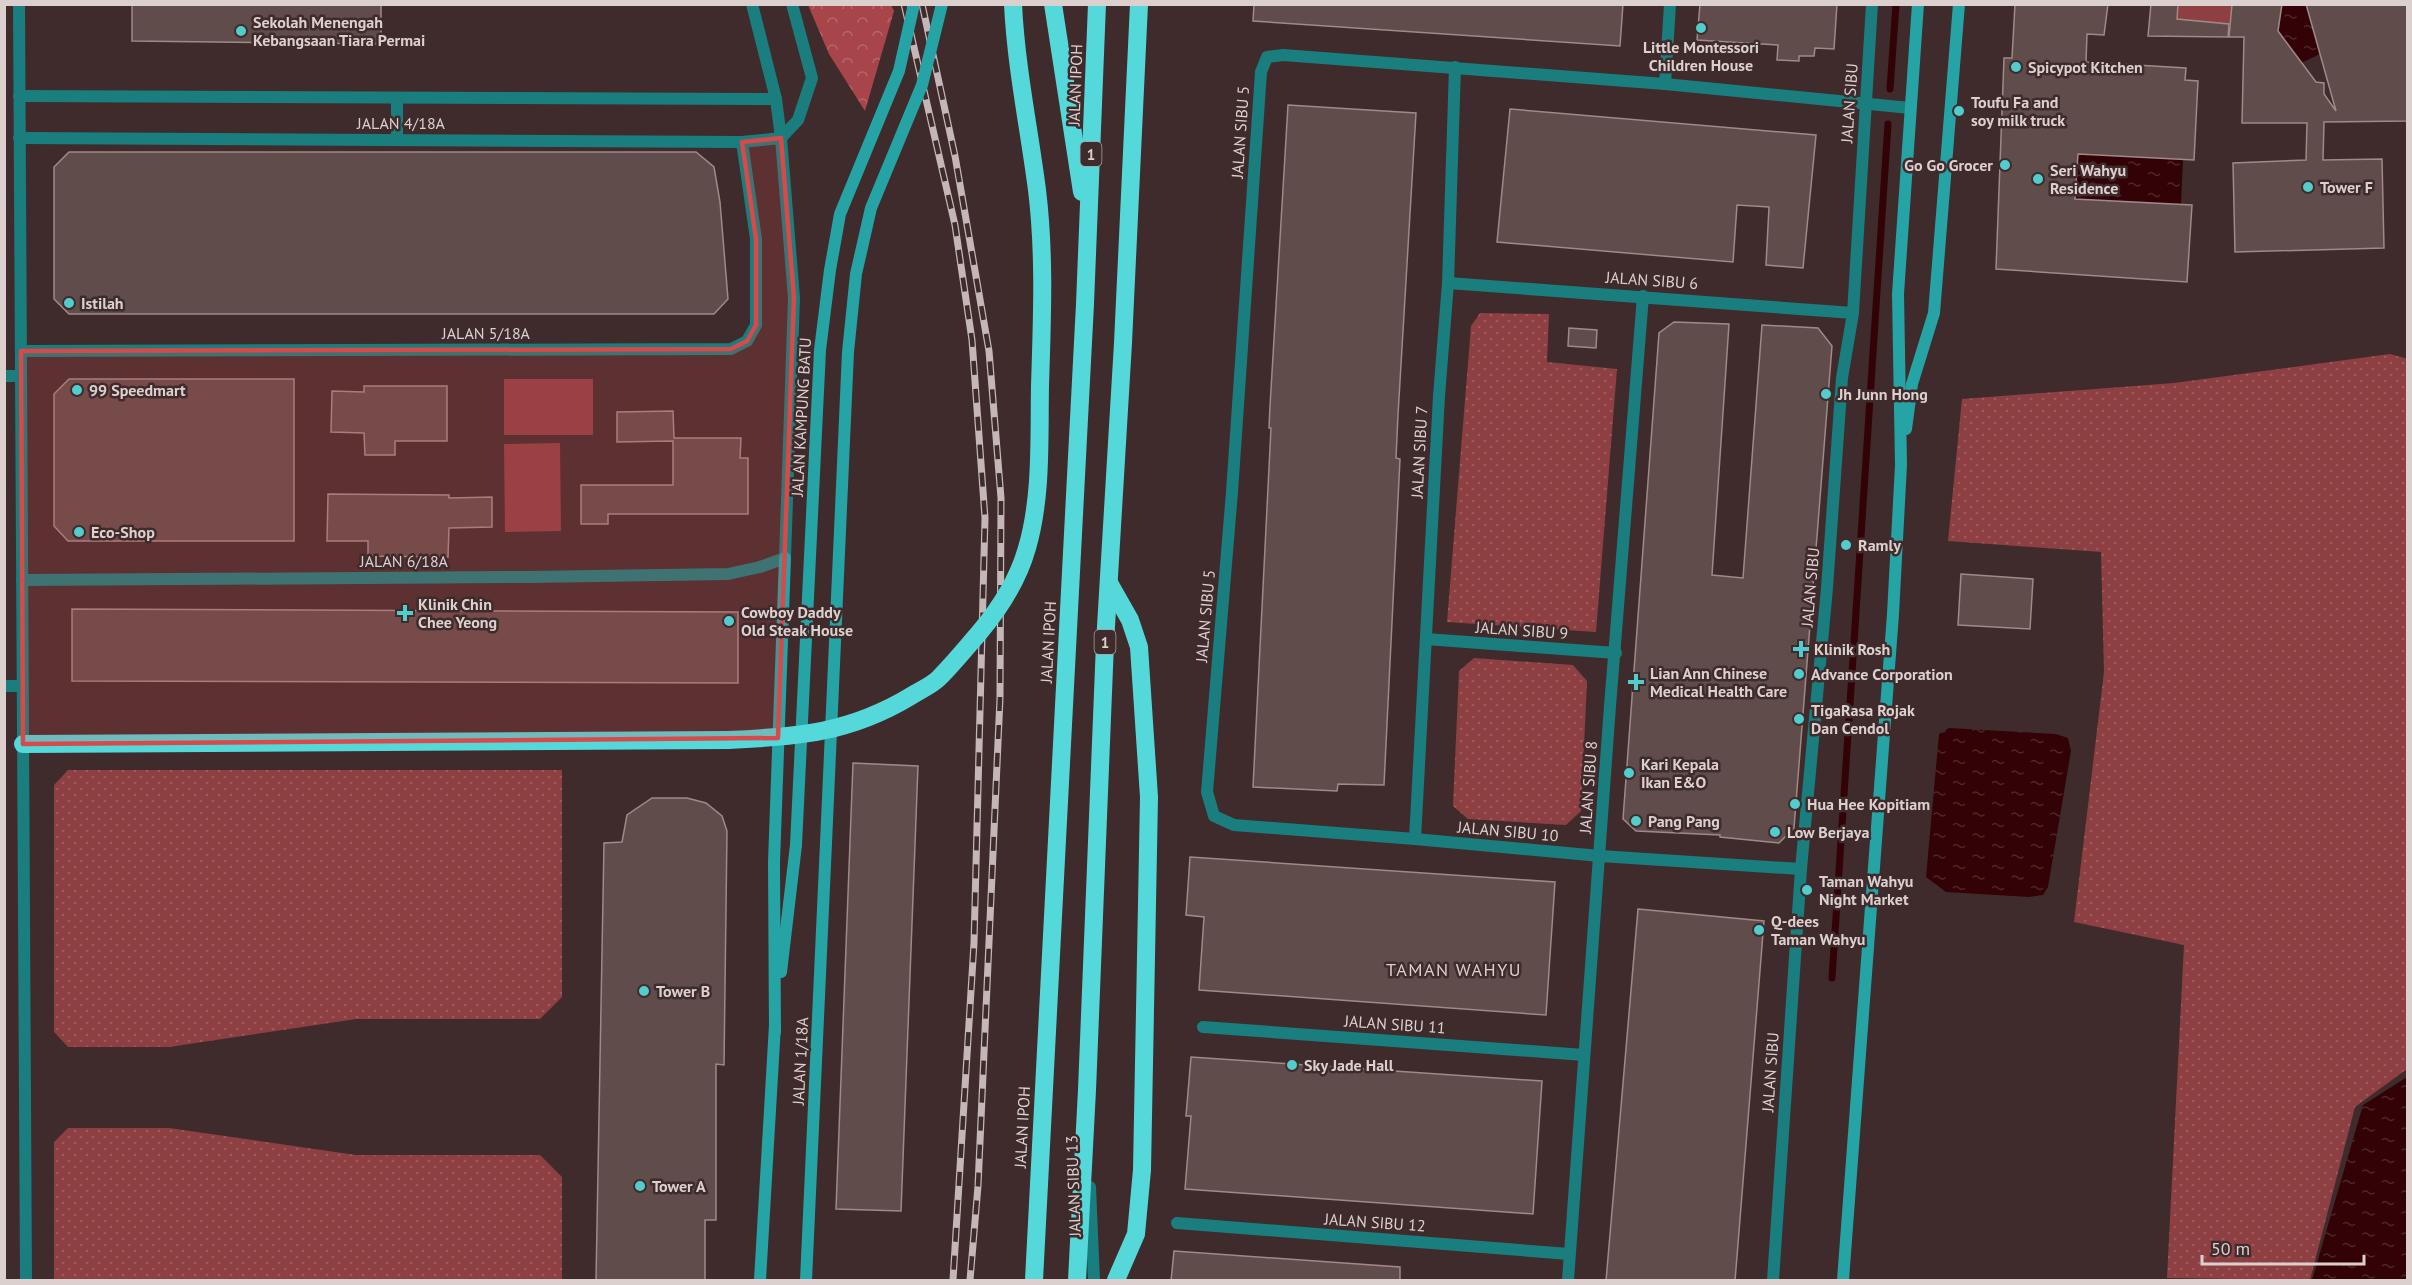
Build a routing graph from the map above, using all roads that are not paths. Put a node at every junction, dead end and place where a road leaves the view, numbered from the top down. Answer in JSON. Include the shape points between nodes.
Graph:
{"nodes":[{"id":1,"x":19,"y":4,"type":"edge"},
{"id":2,"x":752,"y":4,"type":"edge"},
{"id":3,"x":792,"y":4,"type":"edge"},
{"id":4,"x":914,"y":4,"type":"edge"},
{"id":5,"x":942,"y":4,"type":"edge"},
{"id":6,"x":1013,"y":4,"type":"edge"},
{"id":7,"x":1053,"y":4,"type":"edge"},
{"id":8,"x":1097,"y":4,"type":"edge"},
{"id":9,"x":1139,"y":4,"type":"edge"},
{"id":10,"x":1670,"y":4,"type":"edge"},
{"id":11,"x":1872,"y":4,"type":"edge"},
{"id":12,"x":1918,"y":4,"type":"edge"},
{"id":13,"x":1959,"y":4,"type":"edge"},
{"id":14,"x":4,"y":60,"type":"edge"},
{"id":15,"x":19,"y":60,"type":"junction"},
{"id":16,"x":1455,"y":67,"type":"junction"},
{"id":17,"x":1665,"y":84,"type":"junction"},
{"id":18,"x":19,"y":96,"type":"junction"},
{"id":19,"x":397,"y":98,"type":"junction"},
{"id":20,"x":776,"y":99,"type":"junction"},
{"id":21,"x":1865,"y":105,"type":"junction"},
{"id":22,"x":1910,"y":108,"type":"junction"},
{"id":23,"x":19,"y":138,"type":"junction"},
{"id":24,"x":782,"y":138,"type":"junction"},
{"id":25,"x":397,"y":139,"type":"junction"},
{"id":26,"x":742,"y":142,"type":"junction"},
{"id":27,"x":1088,"y":238,"type":"junction"},
{"id":28,"x":1448,"y":283,"type":"junction"},
{"id":29,"x":1643,"y":296,"type":"junction"},
{"id":30,"x":1853,"y":313,"type":"junction"},
{"id":31,"x":21,"y":351,"type":"junction"},
{"id":32,"x":4,"y":376,"type":"edge"},
{"id":33,"x":21,"y":376,"type":"junction"},
{"id":34,"x":1901,"y":465,"type":"junction"},
{"id":35,"x":785,"y":558,"type":"junction"},
{"id":36,"x":22,"y":580,"type":"junction"},
{"id":37,"x":1109,"y":582,"type":"junction"},
{"id":38,"x":1426,"y":639,"type":"junction"},
{"id":39,"x":1616,"y":653,"type":"junction"},
{"id":40,"x":4,"y":686,"type":"edge"},
{"id":41,"x":22,"y":686,"type":"junction"},
{"id":42,"x":23,"y":744,"type":"junction"},
{"id":43,"x":1214,"y":816,"type":"joint"},
{"id":44,"x":1415,"y":839,"type":"junction"},
{"id":45,"x":795,"y":845,"type":"joint"},
{"id":46,"x":1600,"y":856,"type":"junction"},
{"id":47,"x":1801,"y":869,"type":"junction"},
{"id":48,"x":1203,"y":1027,"type":"dead end"},
{"id":49,"x":775,"y":1032,"type":"junction"},
{"id":50,"x":1584,"y":1055,"type":"junction"},
{"id":51,"x":1087,"y":1090,"type":"junction"},
{"id":52,"x":1177,"y":1223,"type":"dead end"},
{"id":53,"x":1569,"y":1254,"type":"junction"},
{"id":54,"x":26,"y":1281,"type":"edge"},
{"id":55,"x":760,"y":1281,"type":"edge"},
{"id":56,"x":806,"y":1281,"type":"edge"},
{"id":57,"x":1034,"y":1281,"type":"edge"},
{"id":58,"x":1077,"y":1281,"type":"edge"},
{"id":59,"x":1094,"y":1281,"type":"edge"},
{"id":60,"x":1116,"y":1281,"type":"edge"},
{"id":61,"x":1568,"y":1281,"type":"edge"},
{"id":62,"x":1773,"y":1281,"type":"edge"},
{"id":63,"x":1843,"y":1281,"type":"edge"}],
"edges":[{"from":1,"to":15,"type":"street"},
{"from":2,"to":20,"type":"street"},
{"from":3,"to":24,"type":"street","via":[[812,78],[798,120]]},
{"from":4,"to":45,"type":"street","name":"JALAN KAMPUNG BATU","bridge":true,"via":[[899,71],[840,214],[830,270],[820,350]]},
{"from":5,"to":56,"type":"street","name":"JALAN 1/18A","bridge":true,"via":[[922,85],[871,208],[856,274],[848,352]]},
{"from":6,"to":42,"type":"highway","bridge":true,"via":[[1037,192],[1043,277],[1035,505],[1028,547],[1010,589],[993,616],[937,680],[861,720],[789,737]]},
{"from":7,"to":27,"type":"highway"},
{"from":8,"to":27,"type":"highway","name":"JALAN IPOH","number":"1"},
{"from":9,"to":37,"type":"highway","number":"1"},
{"from":10,"to":17,"type":"street"},
{"from":11,"to":21,"type":"street","name":"JALAN SIBU"},
{"from":12,"to":22,"type":"street"},
{"from":13,"to":34,"type":"street","via":[[1934,313],[1912,384]]},
{"from":14,"to":15,"type":"street"},
{"from":15,"to":18,"type":"street"},
{"from":16,"to":17,"type":"street","name":"JALAN SIBU 5"},
{"from":16,"to":28,"type":"street","name":"JALAN SIBU 7"},
{"from":16,"to":43,"type":"street","name":"JALAN SIBU 5","via":[[1283,55],[1267,57],[1261,72],[1207,792]]},
{"from":17,"to":21,"type":"street","name":"JALAN SIBU 5"},
{"from":18,"to":19,"type":"street","name":"JALAN 4/18A"},
{"from":18,"to":23,"type":"street"},
{"from":19,"to":20,"type":"street","name":"JALAN 4/18A"},
{"from":19,"to":25,"type":"street"},
{"from":20,"to":24,"type":"street"},
{"from":21,"to":22,"type":"street","name":"JALAN SIBU 5"},
{"from":21,"to":30,"type":"street","name":"JALAN SIBU"},
{"from":22,"to":34,"type":"street","via":[[1898,294]]},
{"from":23,"to":25,"type":"street","name":"JALAN 4/18A"},
{"from":23,"to":31,"type":"street"},
{"from":24,"to":26,"type":"street","name":"JALAN 4/18A"},
{"from":24,"to":35,"type":"street","via":[[794,298]]},
{"from":25,"to":26,"type":"street","name":"JALAN 4/18A"},
{"from":26,"to":31,"type":"street","name":"JALAN 5/18A","via":[[756,239],[756,326],[747,341],[731,350]]},
{"from":27,"to":57,"type":"highway","name":"JALAN IPOH","number":"1"},
{"from":28,"to":29,"type":"street","name":"JALAN SIBU 6"},
{"from":28,"to":38,"type":"street","name":"JALAN SIBU 7"},
{"from":29,"to":30,"type":"street","name":"JALAN SIBU 6"},
{"from":29,"to":39,"type":"street","name":"JALAN SIBU 8"},
{"from":30,"to":47,"type":"street","name":"JALAN SIBU","via":[[1842,378]]},
{"from":31,"to":33,"type":"street"},
{"from":32,"to":33,"type":"street"},
{"from":33,"to":36,"type":"street"},
{"from":34,"to":63,"type":"street"},
{"from":35,"to":36,"type":"street","name":"JALAN 6/18A","via":[[728,573]]},
{"from":35,"to":49,"type":"street","via":[[774,862]]},
{"from":36,"to":41,"type":"street"},
{"from":37,"to":51,"type":"highway","number":"1"},
{"from":37,"to":60,"type":"highway","via":[[1130,620],[1139,647],[1149,797],[1142,1170],[1136,1234]]},
{"from":38,"to":39,"type":"street","name":"JALAN SIBU 9"},
{"from":38,"to":44,"type":"street","name":"JALAN SIBU 7"},
{"from":39,"to":46,"type":"street","name":"JALAN SIBU 8"},
{"from":40,"to":41,"type":"street"},
{"from":41,"to":42,"type":"street"},
{"from":42,"to":54,"type":"street"},
{"from":43,"to":44,"type":"street","name":"JALAN SIBU 10","via":[[1234,825]]},
{"from":44,"to":46,"type":"street","name":"JALAN SIBU 10"},
{"from":45,"to":49,"type":"street","name":"JALAN 1/18A"},
{"from":46,"to":47,"type":"street","name":"JALAN SIBU 10"},
{"from":46,"to":50,"type":"street","name":"JALAN SIBU 8"},
{"from":47,"to":62,"type":"street","name":"JALAN SIBU"},
{"from":48,"to":50,"type":"street","name":"JALAN SIBU 11"},
{"from":49,"to":55,"type":"street","name":"JALAN 1/18A"},
{"from":50,"to":53,"type":"street","name":"JALAN SIBU 8"},
{"from":51,"to":58,"type":"highway","number":"1"},
{"from":51,"to":59,"type":"street","name":"JALAN SIBU 13"},
{"from":52,"to":53,"type":"street","name":"JALAN SIBU 12"},
{"from":53,"to":61,"type":"street","name":"JALAN SIBU 8"}]}
